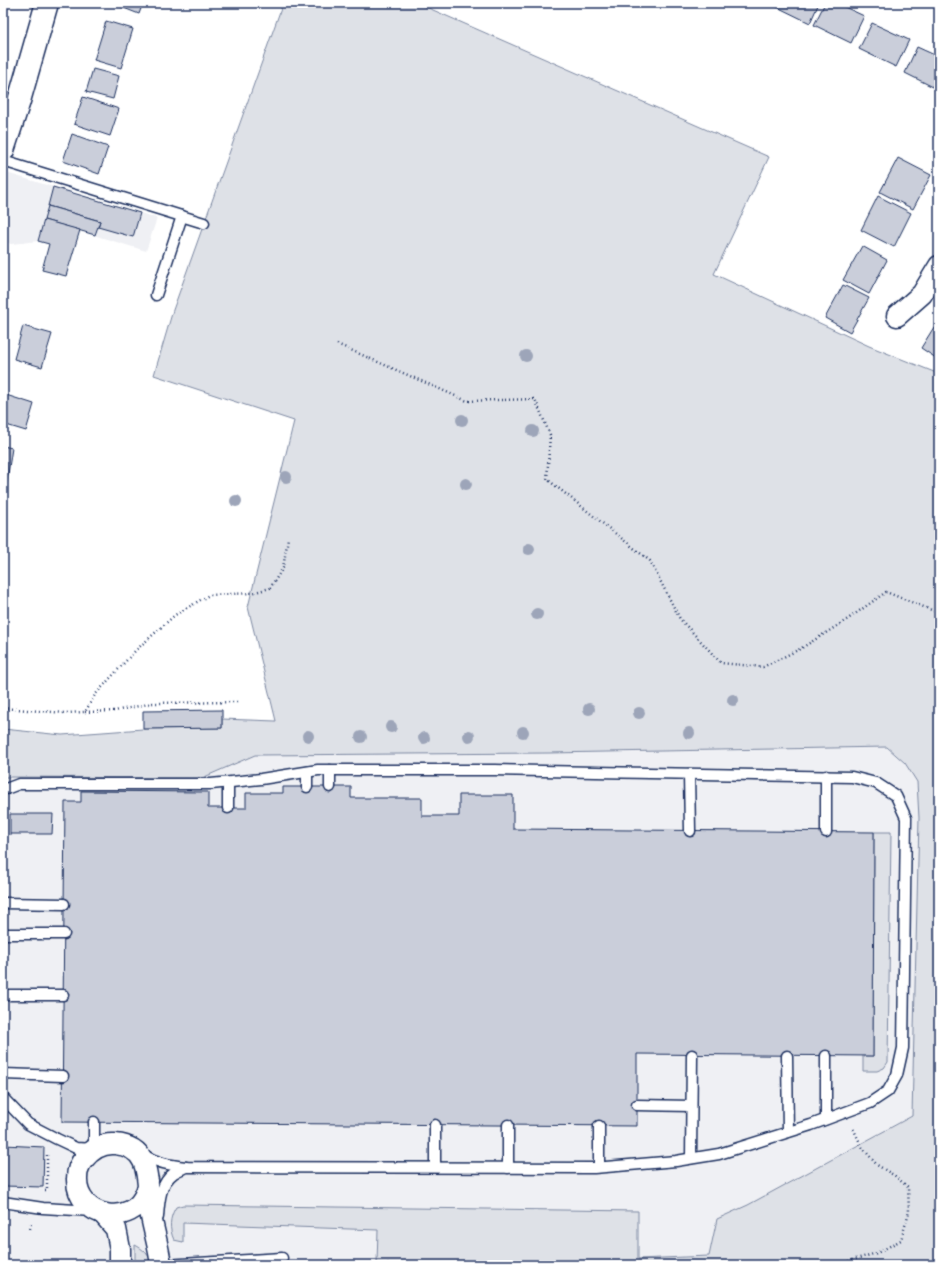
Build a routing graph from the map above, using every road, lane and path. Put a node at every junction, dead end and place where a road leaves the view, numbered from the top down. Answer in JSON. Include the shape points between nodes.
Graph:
{"nodes":[{"id":1,"x":47,"y":3,"type":"edge"},
{"id":2,"x":3,"y":150,"type":"edge"},
{"id":3,"x":3,"y":161,"type":"edge"},
{"id":4,"x":182,"y":216,"type":"junction"},
{"id":5,"x":204,"y":223,"type":"dead end"},
{"id":6,"x":939,"y":266,"type":"edge"},
{"id":7,"x":156,"y":295,"type":"dead end"},
{"id":8,"x":897,"y":316,"type":"dead end"},
{"id":9,"x":337,"y":344,"type":"dead end"},
{"id":10,"x":288,"y":538,"type":"dead end"},
{"id":11,"x":939,"y":613,"type":"edge"},
{"id":12,"x":240,"y":702,"type":"dead end"},
{"id":13,"x":3,"y":708,"type":"edge"},
{"id":14,"x":85,"y":712,"type":"junction"},
{"id":15,"x":330,"y":770,"type":"junction"},
{"id":16,"x":307,"y":772,"type":"junction"},
{"id":17,"x":689,"y":774,"type":"junction"},
{"id":18,"x":826,"y":776,"type":"junction"},
{"id":19,"x":228,"y":783,"type":"junction"},
{"id":20,"x":307,"y":787,"type":"dead end"},
{"id":21,"x":330,"y":787,"type":"dead end"},
{"id":22,"x":3,"y":790,"type":"edge"},
{"id":23,"x":228,"y":808,"type":"dead end"},
{"id":24,"x":690,"y":831,"type":"dead end"},
{"id":25,"x":826,"y":832,"type":"dead end"},
{"id":26,"x":3,"y":904,"type":"edge"},
{"id":27,"x":64,"y":904,"type":"dead end"},
{"id":28,"x":3,"y":934,"type":"edge"},
{"id":29,"x":64,"y":934,"type":"dead end"},
{"id":30,"x":3,"y":995,"type":"edge"},
{"id":31,"x":63,"y":995,"type":"dead end"},
{"id":32,"x":692,"y":1055,"type":"dead end"},
{"id":33,"x":787,"y":1056,"type":"dead end"},
{"id":34,"x":826,"y":1056,"type":"dead end"},
{"id":35,"x":3,"y":1074,"type":"edge"},
{"id":36,"x":63,"y":1076,"type":"dead end"},
{"id":37,"x":3,"y":1098,"type":"edge"},
{"id":38,"x":637,"y":1105,"type":"dead end"},
{"id":39,"x":691,"y":1106,"type":"junction"},
{"id":40,"x":846,"y":1112,"type":"junction"},
{"id":41,"x":826,"y":1119,"type":"junction"},
{"id":42,"x":94,"y":1122,"type":"dead end"},
{"id":43,"x":435,"y":1125,"type":"dead end"},
{"id":44,"x":508,"y":1125,"type":"dead end"},
{"id":45,"x":598,"y":1126,"type":"dead end"},
{"id":46,"x":788,"y":1132,"type":"junction"},
{"id":47,"x":54,"y":1138,"type":"junction"},
{"id":48,"x":132,"y":1149,"type":"junction"},
{"id":49,"x":94,"y":1150,"type":"junction"},
{"id":50,"x":691,"y":1158,"type":"junction"},
{"id":51,"x":186,"y":1167,"type":"junction"},
{"id":52,"x":435,"y":1167,"type":"junction"},
{"id":53,"x":598,"y":1167,"type":"junction"},
{"id":54,"x":508,"y":1168,"type":"junction"},
{"id":55,"x":148,"y":1180,"type":"junction"},
{"id":56,"x":3,"y":1202,"type":"edge"},
{"id":57,"x":34,"y":1206,"type":"junction"},
{"id":58,"x":99,"y":1213,"type":"junction"},
{"id":59,"x":30,"y":1229,"type":"dead end"},
{"id":60,"x":157,"y":1239,"type":"junction"},
{"id":61,"x":282,"y":1258,"type":"dead end"},
{"id":62,"x":120,"y":1265,"type":"edge"},
{"id":63,"x":161,"y":1265,"type":"edge"},
{"id":64,"x":164,"y":1265,"type":"edge"},
{"id":65,"x":841,"y":1265,"type":"edge"}],
"edges":[{"from":1,"to":2,"type":"street"},
{"from":3,"to":4,"type":"lane"},
{"from":4,"to":5,"type":"lane"},
{"from":4,"to":7,"type":"lane"},
{"from":6,"to":8,"type":"street","via":[[922,294]]},
{"from":9,"to":11,"type":"path","via":[[467,401],[535,399],[550,435],[547,479],[650,561],[680,619],[721,663],[763,667],[800,649],[886,592]]},
{"from":10,"to":14,"type":"path","via":[[283,568],[270,588],[252,593],[208,595],[175,616],[136,651],[95,695]]},
{"from":12,"to":14,"type":"path","via":[[153,703],[115,711]]},
{"from":13,"to":14,"type":"path"},
{"from":15,"to":16,"type":"lane"},
{"from":15,"to":17,"type":"lane"},
{"from":15,"to":21,"type":"lane"},
{"from":16,"to":19,"type":"lane"},
{"from":16,"to":20,"type":"lane"},
{"from":17,"to":18,"type":"lane"},
{"from":17,"to":24,"type":"lane"},
{"from":18,"to":25,"type":"lane"},
{"from":18,"to":40,"type":"lane","via":[[852,777],[876,783],[896,796],[906,818],[903,1048],[897,1075],[888,1091],[870,1103]]},
{"from":19,"to":22,"type":"lane","via":[[19,784]]},
{"from":19,"to":23,"type":"lane"},
{"from":26,"to":27,"type":"lane"},
{"from":28,"to":29,"type":"lane"},
{"from":30,"to":31,"type":"lane"},
{"from":32,"to":39,"type":"lane"},
{"from":33,"to":46,"type":"lane"},
{"from":34,"to":41,"type":"lane"},
{"from":35,"to":36,"type":"lane"},
{"from":37,"to":47,"type":"lane","via":[[28,1124]]},
{"from":38,"to":39,"type":"lane"},
{"from":39,"to":50,"type":"lane"},
{"from":40,"to":41,"type":"lane"},
{"from":40,"to":65,"type":"path","via":[[862,1147],[877,1165],[908,1188],[909,1212],[901,1240],[877,1253]]},
{"from":41,"to":46,"type":"lane"},
{"from":42,"to":49,"type":"lane"},
{"from":43,"to":52,"type":"lane"},
{"from":44,"to":54,"type":"lane"},
{"from":45,"to":53,"type":"lane"},
{"from":46,"to":50,"type":"lane","via":[[719,1154]]},
{"from":47,"to":49,"type":"lane","via":[[76,1148]]},
{"from":47,"to":57,"type":"path","via":[[47,1143],[47,1190],[38,1189]]},
{"from":48,"to":49,"type":"street","via":[[109,1144]]},
{"from":48,"to":51,"type":"lane","via":[[153,1161]]},
{"from":48,"to":55,"type":"street","via":[[147,1168]]},
{"from":49,"to":58,"type":"street","via":[[81,1162],[77,1184],[80,1195],[87,1205]]},
{"from":50,"to":53,"type":"lane"},
{"from":51,"to":52,"type":"lane"},
{"from":51,"to":60,"type":"lane","via":[[174,1173],[160,1196]]},
{"from":52,"to":54,"type":"lane"},
{"from":53,"to":54,"type":"lane"},
{"from":55,"to":58,"type":"street","via":[[146,1192],[140,1203],[131,1211],[120,1215]]},
{"from":55,"to":60,"type":"street","via":[[150,1211]]},
{"from":56,"to":57,"type":"lane"},
{"from":57,"to":58,"type":"lane"},
{"from":57,"to":59,"type":"path"},
{"from":58,"to":62,"type":"street","via":[[116,1229]]},
{"from":60,"to":63,"type":"street"},
{"from":61,"to":64,"type":"lane"}]}
